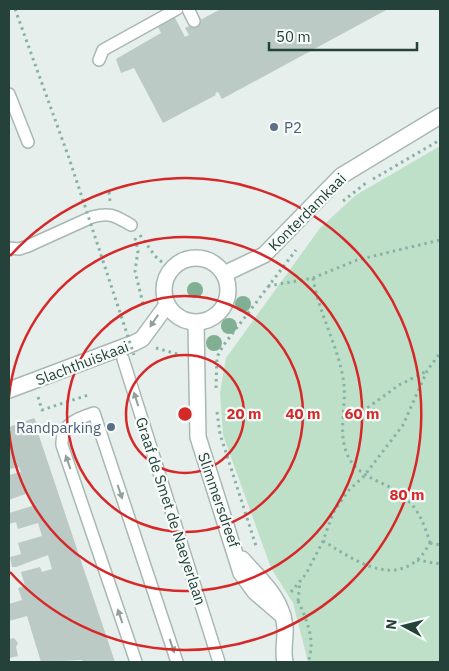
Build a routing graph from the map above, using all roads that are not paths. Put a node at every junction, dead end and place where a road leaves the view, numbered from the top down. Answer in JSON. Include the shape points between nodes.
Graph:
{"nodes":[{"id":1,"x":177,"y":9,"type":"edge"},
{"id":2,"x":188,"y":9,"type":"edge"},
{"id":3,"x":194,"y":21,"type":"dead end"},
{"id":4,"x":99,"y":60,"type":"dead end"},
{"id":5,"x":9,"y":94,"type":"edge"},
{"id":6,"x":440,"y":116,"type":"edge"},
{"id":7,"x":28,"y":142,"type":"dead end"},
{"id":8,"x":131,"y":225,"type":"road end"},
{"id":9,"x":9,"y":248,"type":"edge"},
{"id":10,"x":224,"y":274,"type":"junction"},
{"id":11,"x":167,"y":305,"type":"junction"},
{"id":12,"x":196,"y":322,"type":"junction"},
{"id":13,"x":129,"y":357,"type":"road end"},
{"id":14,"x":9,"y":390,"type":"edge"},
{"id":15,"x":136,"y":662,"type":"edge"},
{"id":16,"x":177,"y":662,"type":"edge"},
{"id":17,"x":219,"y":662,"type":"edge"},
{"id":18,"x":282,"y":662,"type":"edge"}],
"edges":[{"from":1,"to":4,"type":"lane","via":[[103,50]]},
{"from":2,"to":3,"type":"lane"},
{"from":5,"to":7,"type":"lane"},
{"from":6,"to":10,"type":"street","name":"Konterdamkaai","via":[[341,176],[264,255]]},
{"from":8,"to":9,"type":"lane","via":[[110,213],[92,216],[28,246]]},
{"from":10,"to":11,"type":"street","via":[[205,259],[192,258],[181,262],[165,280]]},
{"from":10,"to":12,"type":"street","via":[[228,292],[226,302],[215,317]]},
{"from":11,"to":12,"type":"street","via":[[182,320]]},
{"from":11,"to":14,"type":"street","name":"Slachthuiskaai","one_way":true,"via":[[142,339]]},
{"from":12,"to":18,"type":"street","name":"Slimmersdreef","via":[[198,437],[233,548],[274,594],[283,616]]},
{"from":17,"to":13,"type":"lane","name":"Graaf de Smet de Naeyerlaan","one_way":true},
{"from":15,"to":16,"type":"lane","one_way":true,"via":[[62,445],[62,435],[68,425],[75,419],[94,413]]}]}
